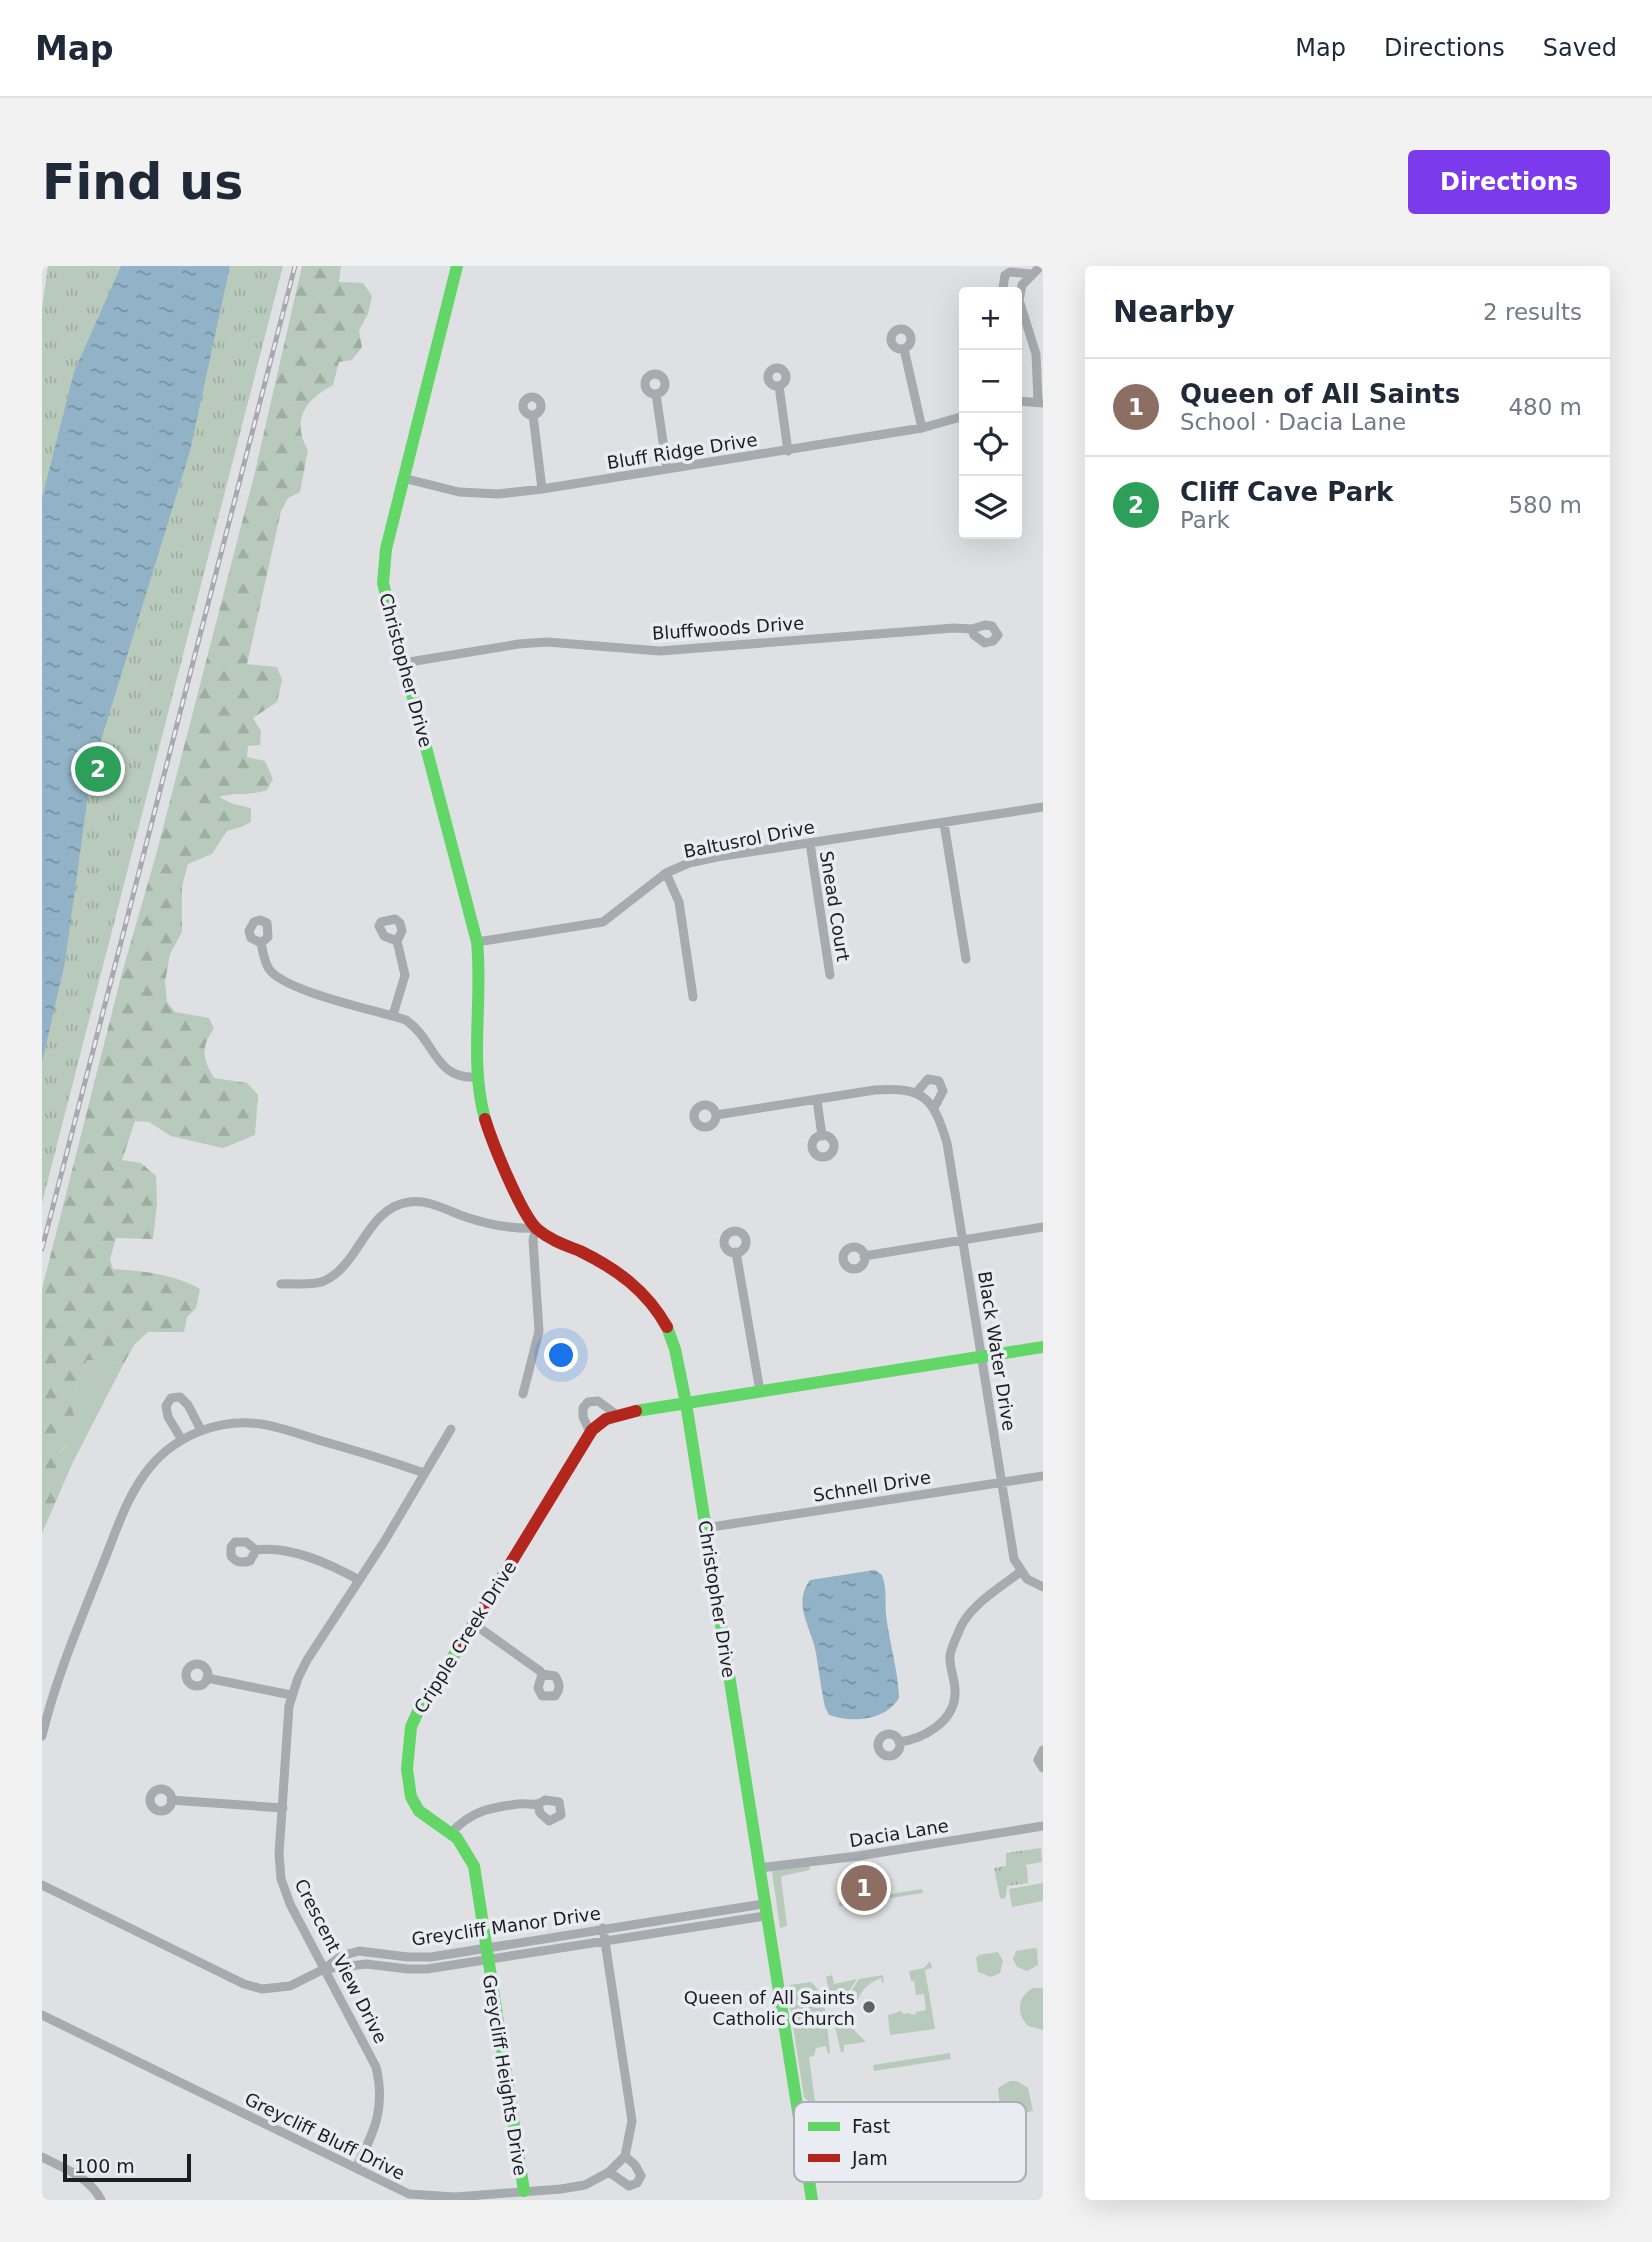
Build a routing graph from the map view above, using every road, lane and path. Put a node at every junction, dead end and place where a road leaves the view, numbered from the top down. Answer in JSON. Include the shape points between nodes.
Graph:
{"nodes":[{"id":1,"x":457,"y":266,"type":"edge"},
{"id":2,"x":1041,"y":266,"type":"edge"},
{"id":3,"x":1031,"y":274,"type":"junction"},
{"id":4,"x":1003,"y":287,"type":"edge"},
{"id":5,"x":1021,"y":287,"type":"edge"},
{"id":6,"x":1022,"y":310,"type":"edge"},
{"id":7,"x":904,"y":349,"type":"dead end"},
{"id":8,"x":779,"y":386,"type":"dead end"},
{"id":9,"x":656,"y":394,"type":"dead end"},
{"id":10,"x":1022,"y":401,"type":"edge"},
{"id":11,"x":1040,"y":402,"type":"edge"},
{"id":12,"x":533,"y":415,"type":"dead end"},
{"id":13,"x":959,"y":417,"type":"edge"},
{"id":14,"x":922,"y":428,"type":"junction"},
{"id":15,"x":788,"y":451,"type":"junction"},
{"id":16,"x":667,"y":469,"type":"junction"},
{"id":17,"x":403,"y":478,"type":"junction"},
{"id":18,"x":542,"y":489,"type":"junction"},
{"id":19,"x":972,"y":629,"type":"dead end"},
{"id":20,"x":403,"y":663,"type":"junction"},
{"id":21,"x":1043,"y":807,"type":"edge"},
{"id":22,"x":944,"y":823,"type":"junction"},
{"id":23,"x":810,"y":843,"type":"junction"},
{"id":24,"x":666,"y":873,"type":"junction"},
{"id":25,"x":397,"y":941,"type":"dead end"},
{"id":26,"x":477,"y":942,"type":"junction"},
{"id":27,"x":261,"y":943,"type":"dead end"},
{"id":28,"x":966,"y":958,"type":"dead end"},
{"id":29,"x":830,"y":975,"type":"dead end"},
{"id":30,"x":693,"y":997,"type":"dead end"},
{"id":31,"x":393,"y":1016,"type":"junction"},
{"id":32,"x":479,"y":1077,"type":"junction"},
{"id":33,"x":916,"y":1093,"type":"junction"},
{"id":34,"x":817,"y":1100,"type":"junction"},
{"id":35,"x":934,"y":1108,"type":"junction"},
{"id":36,"x":716,"y":1115,"type":"dead end"},
{"id":37,"x":822,"y":1136,"type":"dead end"},
{"id":38,"x":1043,"y":1227,"type":"edge"},
{"id":39,"x":536,"y":1228,"type":"junction"},
{"id":40,"x":964,"y":1240,"type":"junction"},
{"id":41,"x":736,"y":1252,"type":"dead end"},
{"id":42,"x":864,"y":1256,"type":"dead end"},
{"id":43,"x":281,"y":1284,"type":"dead end"},
{"id":44,"x":1043,"y":1347,"type":"edge"},
{"id":45,"x":982,"y":1357,"type":"junction"},
{"id":46,"x":760,"y":1391,"type":"junction"},
{"id":47,"x":523,"y":1394,"type":"dead end"},
{"id":48,"x":686,"y":1403,"type":"junction"},
{"id":49,"x":617,"y":1415,"type":"junction"},
{"id":50,"x":451,"y":1429,"type":"dead end"},
{"id":51,"x":201,"y":1430,"type":"junction"},
{"id":52,"x":590,"y":1433,"type":"junction"},
{"id":53,"x":181,"y":1440,"type":"junction"},
{"id":54,"x":424,"y":1473,"type":"junction"},
{"id":55,"x":1043,"y":1476,"type":"edge"},
{"id":56,"x":1001,"y":1482,"type":"junction"},
{"id":57,"x":705,"y":1528,"type":"junction"},
{"id":58,"x":256,"y":1550,"type":"dead end"},
{"id":59,"x":1020,"y":1572,"type":"junction"},
{"id":60,"x":359,"y":1580,"type":"junction"},
{"id":61,"x":1043,"y":1587,"type":"edge"},
{"id":62,"x":474,"y":1624,"type":"junction"},
{"id":63,"x":542,"y":1674,"type":"dead end"},
{"id":64,"x":207,"y":1678,"type":"dead end"},
{"id":65,"x":291,"y":1695,"type":"junction"},
{"id":66,"x":42,"y":1736,"type":"edge"},
{"id":67,"x":899,"y":1742,"type":"dead end"},
{"id":68,"x":1043,"y":1750,"type":"edge"},
{"id":69,"x":1043,"y":1768,"type":"edge"},
{"id":70,"x":171,"y":1800,"type":"dead end"},
{"id":71,"x":538,"y":1805,"type":"dead end"},
{"id":72,"x":283,"y":1808,"type":"junction"},
{"id":73,"x":1043,"y":1826,"type":"edge"},
{"id":74,"x":451,"y":1833,"type":"junction"},
{"id":75,"x":759,"y":1868,"type":"junction"},
{"id":76,"x":42,"y":1885,"type":"edge"},
{"id":77,"x":764,"y":1910,"type":"junction"},
{"id":78,"x":719,"y":1911,"type":"junction"},
{"id":79,"x":698,"y":1914,"type":"junction"},
{"id":80,"x":722,"y":1923,"type":"junction"},
{"id":81,"x":700,"y":1926,"type":"junction"},
{"id":82,"x":603,"y":1928,"type":"junction"},
{"id":83,"x":605,"y":1940,"type":"junction"},
{"id":84,"x":486,"y":1954,"type":"junction"},
{"id":85,"x":324,"y":1969,"type":"junction"},
{"id":86,"x":42,"y":2015,"type":"edge"},
{"id":87,"x":796,"y":2102,"type":"edge"},
{"id":88,"x":625,"y":2155,"type":"junction"},
{"id":89,"x":42,"y":2157,"type":"edge"},
{"id":90,"x":356,"y":2168,"type":"junction"},
{"id":91,"x":610,"y":2172,"type":"junction"},
{"id":92,"x":809,"y":2182,"type":"edge"},
{"id":93,"x":524,"y":2191,"type":"junction"},
{"id":94,"x":102,"y":2200,"type":"edge"},
{"id":95,"x":812,"y":2200,"type":"edge"}],
"edges":[{"from":1,"to":17,"type":"street","name":"Christopher Drive"},
{"from":2,"to":3,"type":"street"},
{"from":3,"to":4,"type":"street","via":[[1010,272]]},
{"from":3,"to":5,"type":"street"},
{"from":6,"to":11,"type":"street","via":[[1036,354]]},
{"from":7,"to":14,"type":"street"},
{"from":8,"to":15,"type":"street"},
{"from":9,"to":16,"type":"street"},
{"from":10,"to":11,"type":"street"},
{"from":12,"to":18,"type":"street"},
{"from":13,"to":14,"type":"street","name":"Bluff Ridge Drive"},
{"from":14,"to":15,"type":"street","name":"Bluff Ridge Drive"},
{"from":15,"to":16,"type":"street","name":"Bluff Ridge Drive"},
{"from":16,"to":18,"type":"street","name":"Bluff Ridge Drive"},
{"from":17,"to":18,"type":"street","name":"Bluff Ridge Drive","via":[[459,492]]},
{"from":17,"to":20,"type":"street","name":"Christopher Drive","via":[[383,572]]},
{"from":19,"to":20,"type":"street","name":"Bluffwoods Drive","via":[[660,651],[547,642]]},
{"from":20,"to":26,"type":"street","name":"Christopher Drive"},
{"from":21,"to":22,"type":"street","name":"Baltusrol Drive"},
{"from":22,"to":23,"type":"street","name":"Baltusrol Drive"},
{"from":22,"to":28,"type":"street"},
{"from":23,"to":24,"type":"street","name":"Baltusrol Drive","via":[[717,857]]},
{"from":23,"to":29,"type":"street","name":"Snead Court"},
{"from":24,"to":26,"type":"street","name":"Baltusrol Drive","via":[[603,922]]},
{"from":24,"to":30,"type":"street","via":[[679,902]]},
{"from":25,"to":31,"type":"street","via":[[405,975]]},
{"from":26,"to":32,"type":"street","name":"Christopher Drive","via":[[481,974]]},
{"from":27,"to":31,"type":"street","via":[[270,970],[281,980]]},
{"from":31,"to":32,"type":"street","via":[[419,1029],[442,1067],[461,1077]]},
{"from":32,"to":39,"type":"street","name":"Christopher Drive","via":[[491,1136]]},
{"from":33,"to":34,"type":"street","name":"Black Water Drive","via":[[901,1088]]},
{"from":33,"to":35,"type":"street","name":"Black Water Drive"},
{"from":33,"to":35,"type":"street","name":"Black Water Drive","via":[[928,1079],[939,1081],[943,1091]]},
{"from":34,"to":36,"type":"street","name":"Black Water Drive"},
{"from":34,"to":37,"type":"street"},
{"from":35,"to":40,"type":"street","name":"Black Water Drive","via":[[947,1143]]},
{"from":38,"to":40,"type":"street"},
{"from":39,"to":43,"type":"street","via":[[487,1224],[448,1209],[409,1202],[384,1213],[333,1276],[320,1282]]},
{"from":39,"to":47,"type":"street","via":[[539,1331]]},
{"from":39,"to":48,"type":"street","name":"Christopher Drive","via":[[616,1269],[648,1297],[670,1334]]},
{"from":40,"to":42,"type":"street"},
{"from":40,"to":45,"type":"street","name":"Black Water Drive"},
{"from":41,"to":46,"type":"street"},
{"from":44,"to":45,"type":"street","name":"Cripple Creek Drive"},
{"from":45,"to":46,"type":"street","name":"Cripple Creek Drive"},
{"from":45,"to":56,"type":"street","name":"Black Water Drive"},
{"from":46,"to":48,"type":"street","name":"Cripple Creek Drive"},
{"from":48,"to":49,"type":"street","name":"Cripple Creek Drive"},
{"from":48,"to":57,"type":"street","name":"Christopher Drive"},
{"from":49,"to":52,"type":"street","name":"Cripple Creek Drive","via":[[598,1423]]},
{"from":49,"to":52,"type":"street","via":[[598,1401],[588,1402],[583,1417]]},
{"from":50,"to":54,"type":"street","name":"Crescent View Drive"},
{"from":51,"to":53,"type":"street"},
{"from":51,"to":53,"type":"street","via":[[188,1405],[180,1397],[171,1398],[167,1417]]},
{"from":51,"to":54,"type":"street","via":[[261,1424]]},
{"from":52,"to":62,"type":"street","name":"Cripple Creek Drive"},
{"from":53,"to":66,"type":"street","via":[[151,1465],[123,1514],[58,1677]]},
{"from":54,"to":60,"type":"street","name":"Crescent View Drive"},
{"from":55,"to":56,"type":"street","name":"Schnell Drive"},
{"from":56,"to":57,"type":"street","name":"Schnell Drive"},
{"from":56,"to":59,"type":"street","name":"Black Water Drive"},
{"from":57,"to":75,"type":"street","name":"Christopher Drive"},
{"from":58,"to":60,"type":"street","via":[[298,1554]]},
{"from":59,"to":61,"type":"street"},
{"from":59,"to":67,"type":"street","via":[[971,1612],[959,1629],[950,1657],[955,1695],[944,1718],[924,1736]]},
{"from":60,"to":65,"type":"street","name":"Crescent View Drive","via":[[307,1660]]},
{"from":62,"to":63,"type":"street"},
{"from":62,"to":74,"type":"street","name":"Cripple Creek Drive","via":[[411,1727],[407,1769],[411,1797],[419,1811]]},
{"from":64,"to":65,"type":"street"},
{"from":65,"to":72,"type":"street","name":"Crescent View Drive"},
{"from":68,"to":69,"type":"street","via":[[1038,1758]]},
{"from":70,"to":72,"type":"street"},
{"from":71,"to":74,"type":"street","via":[[474,1813]]},
{"from":72,"to":85,"type":"street","name":"Crescent View Drive","via":[[281,1879]]},
{"from":73,"to":75,"type":"street","name":"Dacia Lane"},
{"from":74,"to":84,"type":"street","name":"Cripple Creek Drive","via":[[474,1866]]},
{"from":75,"to":77,"type":"street","name":"Christopher Drive"},
{"from":76,"to":85,"type":"street","name":"Greycliff Manor Drive","via":[[254,1987],[290,1986]]},
{"from":77,"to":78,"type":"street","name":"Greycliff Manor Drive"},
{"from":77,"to":80,"type":"street","name":"Greycliff Manor Drive"},
{"from":77,"to":87,"type":"street","name":"Christopher Drive"},
{"from":78,"to":79,"type":"street","name":"Greycliff Manor Drive"},
{"from":78,"to":80,"type":"street"},
{"from":79,"to":81,"type":"street"},
{"from":79,"to":82,"type":"street","name":"Greycliff Manor Drive"},
{"from":80,"to":81,"type":"street","name":"Greycliff Manor Drive"},
{"from":81,"to":83,"type":"street","name":"Greycliff Manor Drive"},
{"from":82,"to":83,"type":"street"},
{"from":82,"to":84,"type":"street","name":"Greycliff Manor Drive"},
{"from":83,"to":84,"type":"street","name":"Greycliff Manor Drive"},
{"from":83,"to":88,"type":"street","via":[[632,2120]]},
{"from":84,"to":85,"type":"street","name":"Greycliff Manor Drive","via":[[408,1957],[359,1951],[341,1956]]},
{"from":84,"to":93,"type":"street","name":"Greycliff Heights Drive"},
{"from":85,"to":90,"type":"street","name":"Crescent View Drive","via":[[376,2067],[381,2089],[377,2122]]},
{"from":86,"to":90,"type":"street","name":"Greycliff Bluff Drive"},
{"from":88,"to":91,"type":"street","name":"Greycliff Bluff Drive"},
{"from":88,"to":91,"type":"street","via":[[641,2176],[637,2183],[629,2186]]},
{"from":89,"to":94,"type":"street","via":[[79,2176]]},
{"from":90,"to":93,"type":"street","name":"Greycliff Bluff Drive","via":[[422,2196]]},
{"from":91,"to":93,"type":"street","name":"Greycliff Bluff Drive","via":[[585,2185]]},
{"from":92,"to":95,"type":"street","name":"Christopher Drive"}]}
